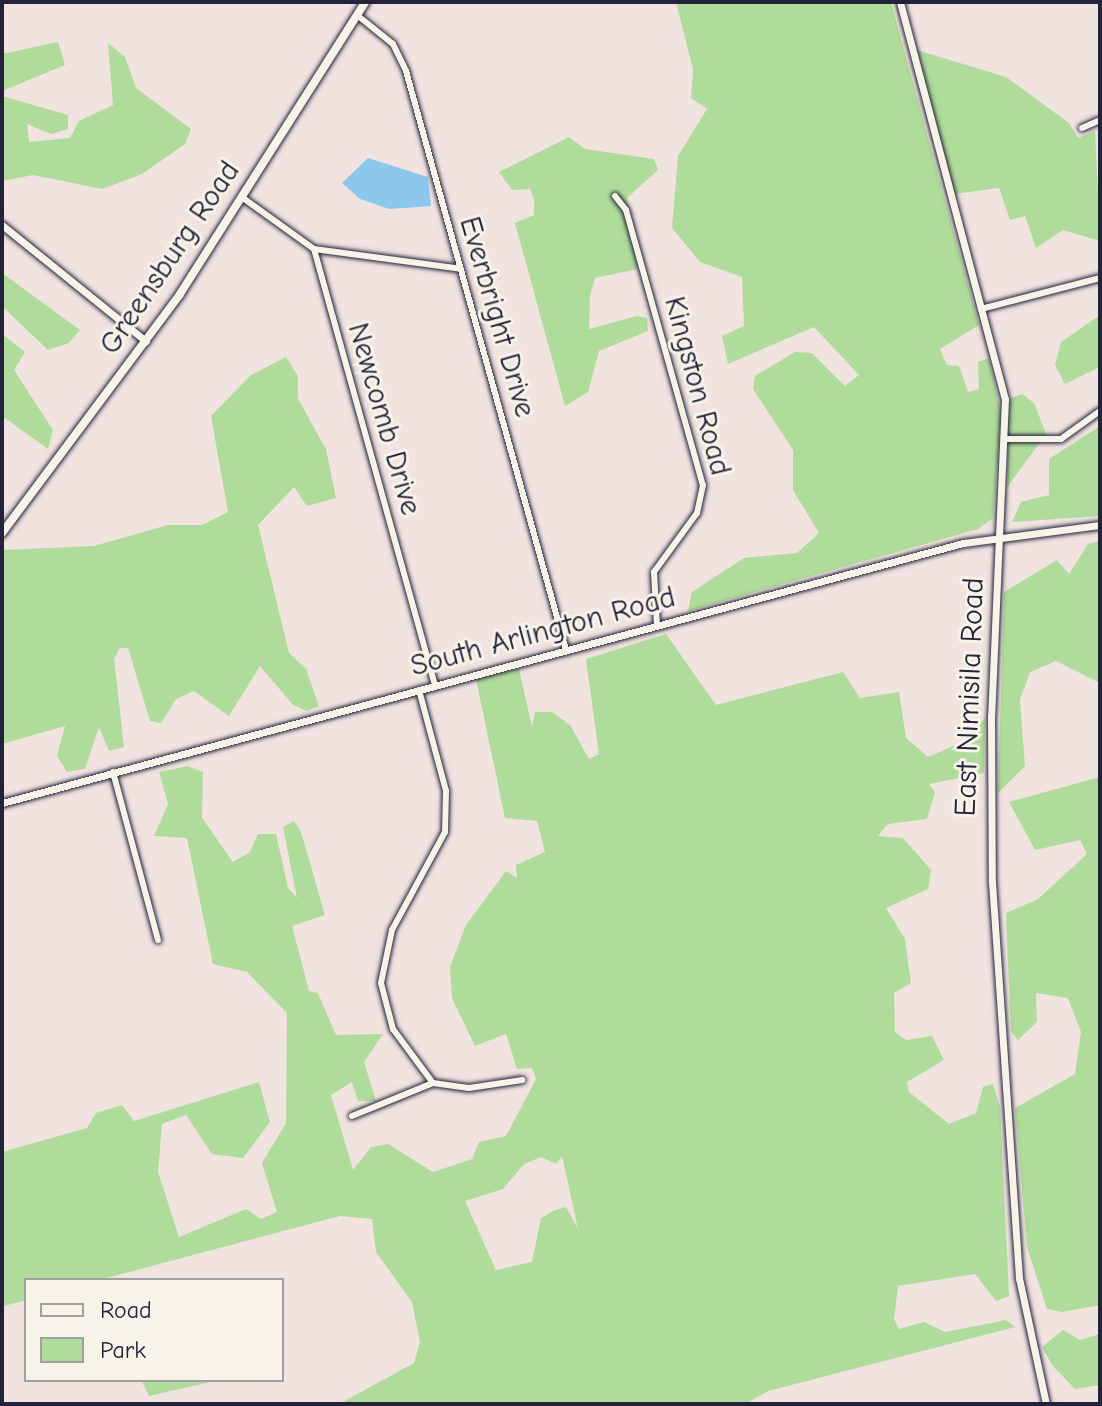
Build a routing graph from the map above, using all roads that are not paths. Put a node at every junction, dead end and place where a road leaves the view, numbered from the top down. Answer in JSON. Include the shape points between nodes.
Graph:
{"nodes":[{"id":1,"x":365,"y":2,"type":"edge"},
{"id":2,"x":900,"y":2,"type":"edge"},
{"id":3,"x":357,"y":15,"type":"junction"},
{"id":4,"x":1100,"y":120,"type":"edge"},
{"id":5,"x":1082,"y":128,"type":"dead end"},
{"id":6,"x":615,"y":196,"type":"dead end"},
{"id":7,"x":243,"y":198,"type":"junction"},
{"id":8,"x":2,"y":225,"type":"edge"},
{"id":9,"x":314,"y":249,"type":"junction"},
{"id":10,"x":461,"y":269,"type":"junction"},
{"id":11,"x":1100,"y":278,"type":"edge"},
{"id":12,"x":981,"y":309,"type":"junction"},
{"id":13,"x":146,"y":341,"type":"junction"},
{"id":14,"x":1100,"y":411,"type":"edge"},
{"id":15,"x":1006,"y":439,"type":"junction"},
{"id":16,"x":1100,"y":525,"type":"edge"},
{"id":17,"x":2,"y":533,"type":"edge"},
{"id":18,"x":999,"y":536,"type":"junction"},
{"id":19,"x":657,"y":626,"type":"junction"},
{"id":20,"x":566,"y":650,"type":"junction"},
{"id":21,"x":435,"y":685,"type":"junction"},
{"id":22,"x":419,"y":690,"type":"junction"},
{"id":23,"x":113,"y":772,"type":"junction"},
{"id":24,"x":2,"y":803,"type":"edge"},
{"id":25,"x":158,"y":940,"type":"dead end"},
{"id":26,"x":522,"y":1080,"type":"dead end"},
{"id":27,"x":433,"y":1083,"type":"junction"},
{"id":28,"x":352,"y":1116,"type":"dead end"},
{"id":29,"x":1046,"y":1404,"type":"edge"}],
"edges":[{"from":1,"to":3,"type":"main road","name":"Greensburg Road"},
{"from":2,"to":12,"type":"street","name":"East Nimisila Road"},
{"from":3,"to":7,"type":"main road","name":"Greensburg Road"},
{"from":3,"to":10,"type":"street","name":"Everbright Drive","via":[[402,59]]},
{"from":4,"to":5,"type":"street"},
{"from":6,"to":19,"type":"street","name":"Kingston Road","via":[[626,210],[703,485],[697,513],[654,572]]},
{"from":7,"to":9,"type":"street"},
{"from":7,"to":13,"type":"main road","name":"Greensburg Road"},
{"from":8,"to":13,"type":"street"},
{"from":9,"to":10,"type":"street"},
{"from":9,"to":21,"type":"street","name":"Newcomb Drive"},
{"from":10,"to":20,"type":"street","name":"Everbright Drive"},
{"from":11,"to":12,"type":"street"},
{"from":12,"to":15,"type":"street","name":"East Nimisila Road","via":[[1002,382]]},
{"from":13,"to":17,"type":"main road","name":"Greensburg Road"},
{"from":14,"to":15,"type":"street","via":[[1061,439]]},
{"from":15,"to":18,"type":"street","name":"East Nimisila Road"},
{"from":16,"to":18,"type":"street","name":"South Arlington Road"},
{"from":18,"to":19,"type":"street","name":"South Arlington Road"},
{"from":18,"to":29,"type":"street","name":"East Nimisila Road","via":[[990,774],[996,958],[1019,1278]]},
{"from":19,"to":20,"type":"street","name":"South Arlington Road"},
{"from":20,"to":21,"type":"street","name":"South Arlington Road"},
{"from":21,"to":22,"type":"street","name":"South Arlington Road"},
{"from":22,"to":23,"type":"street","name":"South Arlington Road"},
{"from":22,"to":27,"type":"street","via":[[446,791],[445,832],[392,930],[381,983],[393,1029]]},
{"from":23,"to":24,"type":"street","name":"South Arlington Road"},
{"from":23,"to":25,"type":"street"},
{"from":26,"to":27,"type":"street","via":[[469,1088]]},
{"from":27,"to":28,"type":"street"}]}
